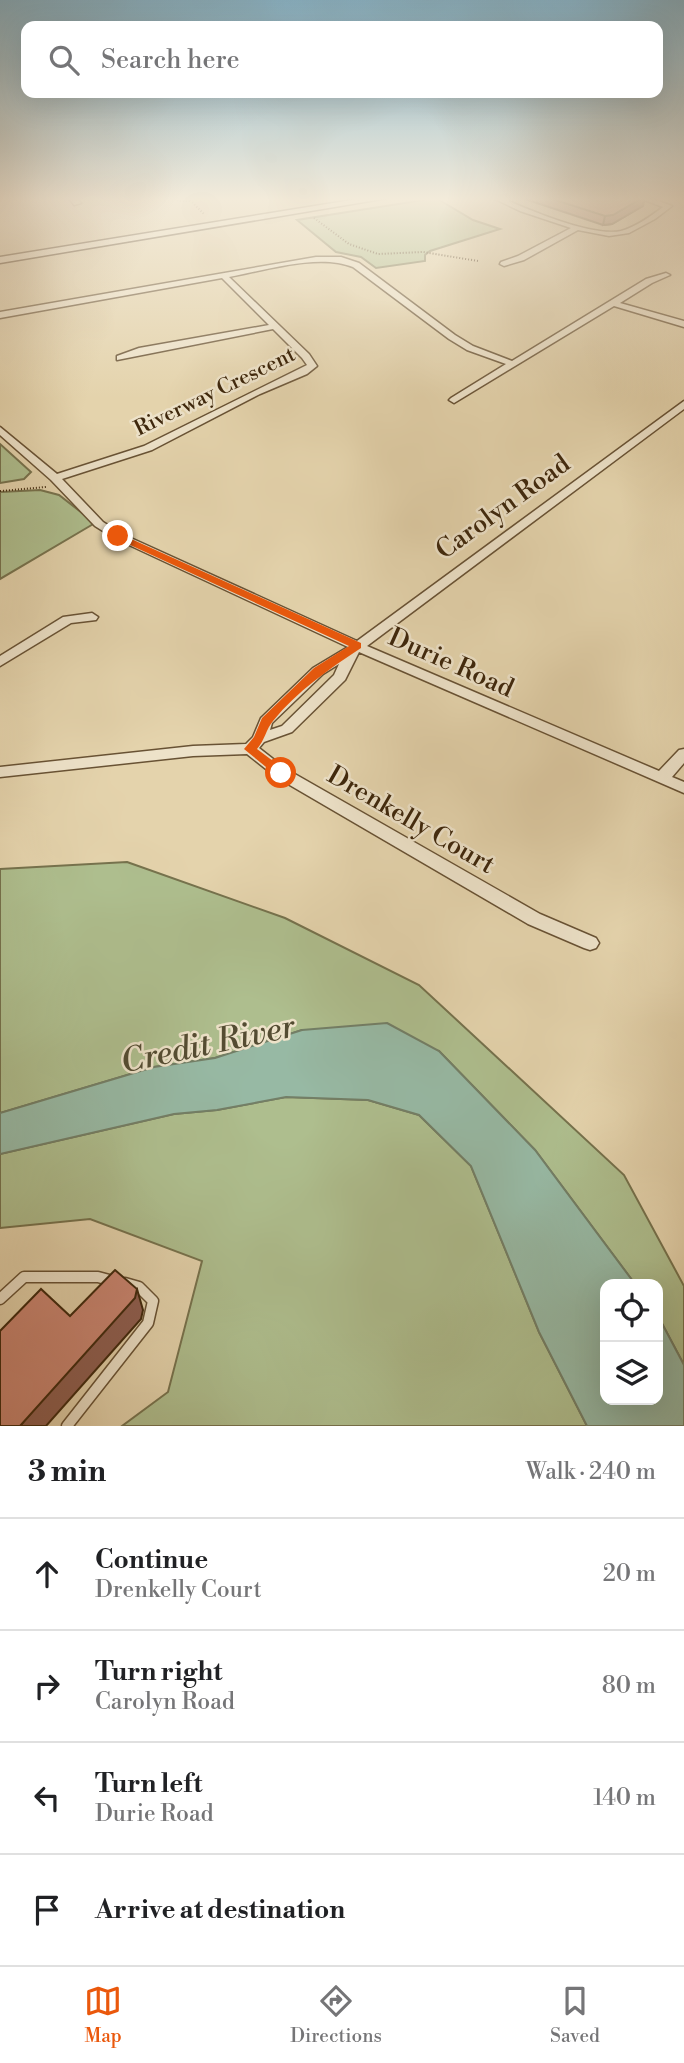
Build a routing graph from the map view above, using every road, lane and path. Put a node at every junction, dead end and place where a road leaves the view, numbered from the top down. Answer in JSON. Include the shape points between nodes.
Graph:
{"nodes":[{"id":1,"x":290,"y":265,"type":"edge"},
{"id":2,"x":355,"y":265,"type":"edge"},
{"id":3,"x":666,"y":275,"type":"dead end"},
{"id":4,"x":224,"y":276,"type":"junction"},
{"id":5,"x":612,"y":303,"type":"junction"},
{"id":6,"x":0,"y":315,"type":"edge"},
{"id":7,"x":684,"y":324,"type":"edge"},
{"id":8,"x":275,"y":326,"type":"junction"},
{"id":9,"x":120,"y":358,"type":"dead end"},
{"id":10,"x":513,"y":364,"type":"junction"},
{"id":11,"x":454,"y":400,"type":"dead end"},
{"id":12,"x":684,"y":404,"type":"edge"},
{"id":13,"x":0,"y":430,"type":"edge"},
{"id":14,"x":57,"y":481,"type":"junction"},
{"id":15,"x":0,"y":491,"type":"edge"},
{"id":16,"x":92,"y":617,"type":"dead end"},
{"id":17,"x":354,"y":648,"type":"junction"},
{"id":18,"x":0,"y":662,"type":"edge"},
{"id":19,"x":255,"y":744,"type":"junction"},
{"id":20,"x":684,"y":754,"type":"edge"},
{"id":21,"x":0,"y":772,"type":"edge"},
{"id":22,"x":662,"y":779,"type":"junction"},
{"id":23,"x":684,"y":788,"type":"edge"},
{"id":24,"x":590,"y":943,"type":"dead end"},
{"id":25,"x":0,"y":1300,"type":"edge"},
{"id":26,"x":67,"y":1426,"type":"edge"}],
"edges":[{"from":1,"to":4,"type":"street"},
{"from":2,"to":10,"type":"street","via":[[452,337]]},
{"from":3,"to":5,"type":"street"},
{"from":4,"to":6,"type":"street"},
{"from":4,"to":8,"type":"street","name":"Riverway Crescent"},
{"from":5,"to":7,"type":"street"},
{"from":5,"to":10,"type":"street"},
{"from":8,"to":9,"type":"street"},
{"from":8,"to":14,"type":"street","name":"Riverway Crescent","via":[[312,366],[148,448]]},
{"from":10,"to":11,"type":"street"},
{"from":12,"to":17,"type":"street","name":"Carolyn Road"},
{"from":13,"to":14,"type":"street","name":"Durie Road"},
{"from":14,"to":15,"type":"path","via":[[39,489]]},
{"from":14,"to":17,"type":"street","name":"Durie Road","via":[[99,524],[118,536]]},
{"from":16,"to":18,"type":"street","via":[[68,620]]},
{"from":17,"to":19,"type":"street","name":"Carolyn Road","via":[[318,671],[266,721]]},
{"from":17,"to":19,"type":"street","name":"Carolyn Road","via":[[340,677],[287,729]]},
{"from":17,"to":22,"type":"street","name":"Durie Road"},
{"from":19,"to":21,"type":"street"},
{"from":19,"to":24,"type":"street","name":"Drenkelly Court","via":[[281,773],[522,912]]},
{"from":20,"to":22,"type":"street"},
{"from":22,"to":23,"type":"street","name":"Durie Road"},
{"from":25,"to":26,"type":"lane","via":[[24,1277],[98,1277],[139,1286],[153,1301],[148,1323]]}]}
